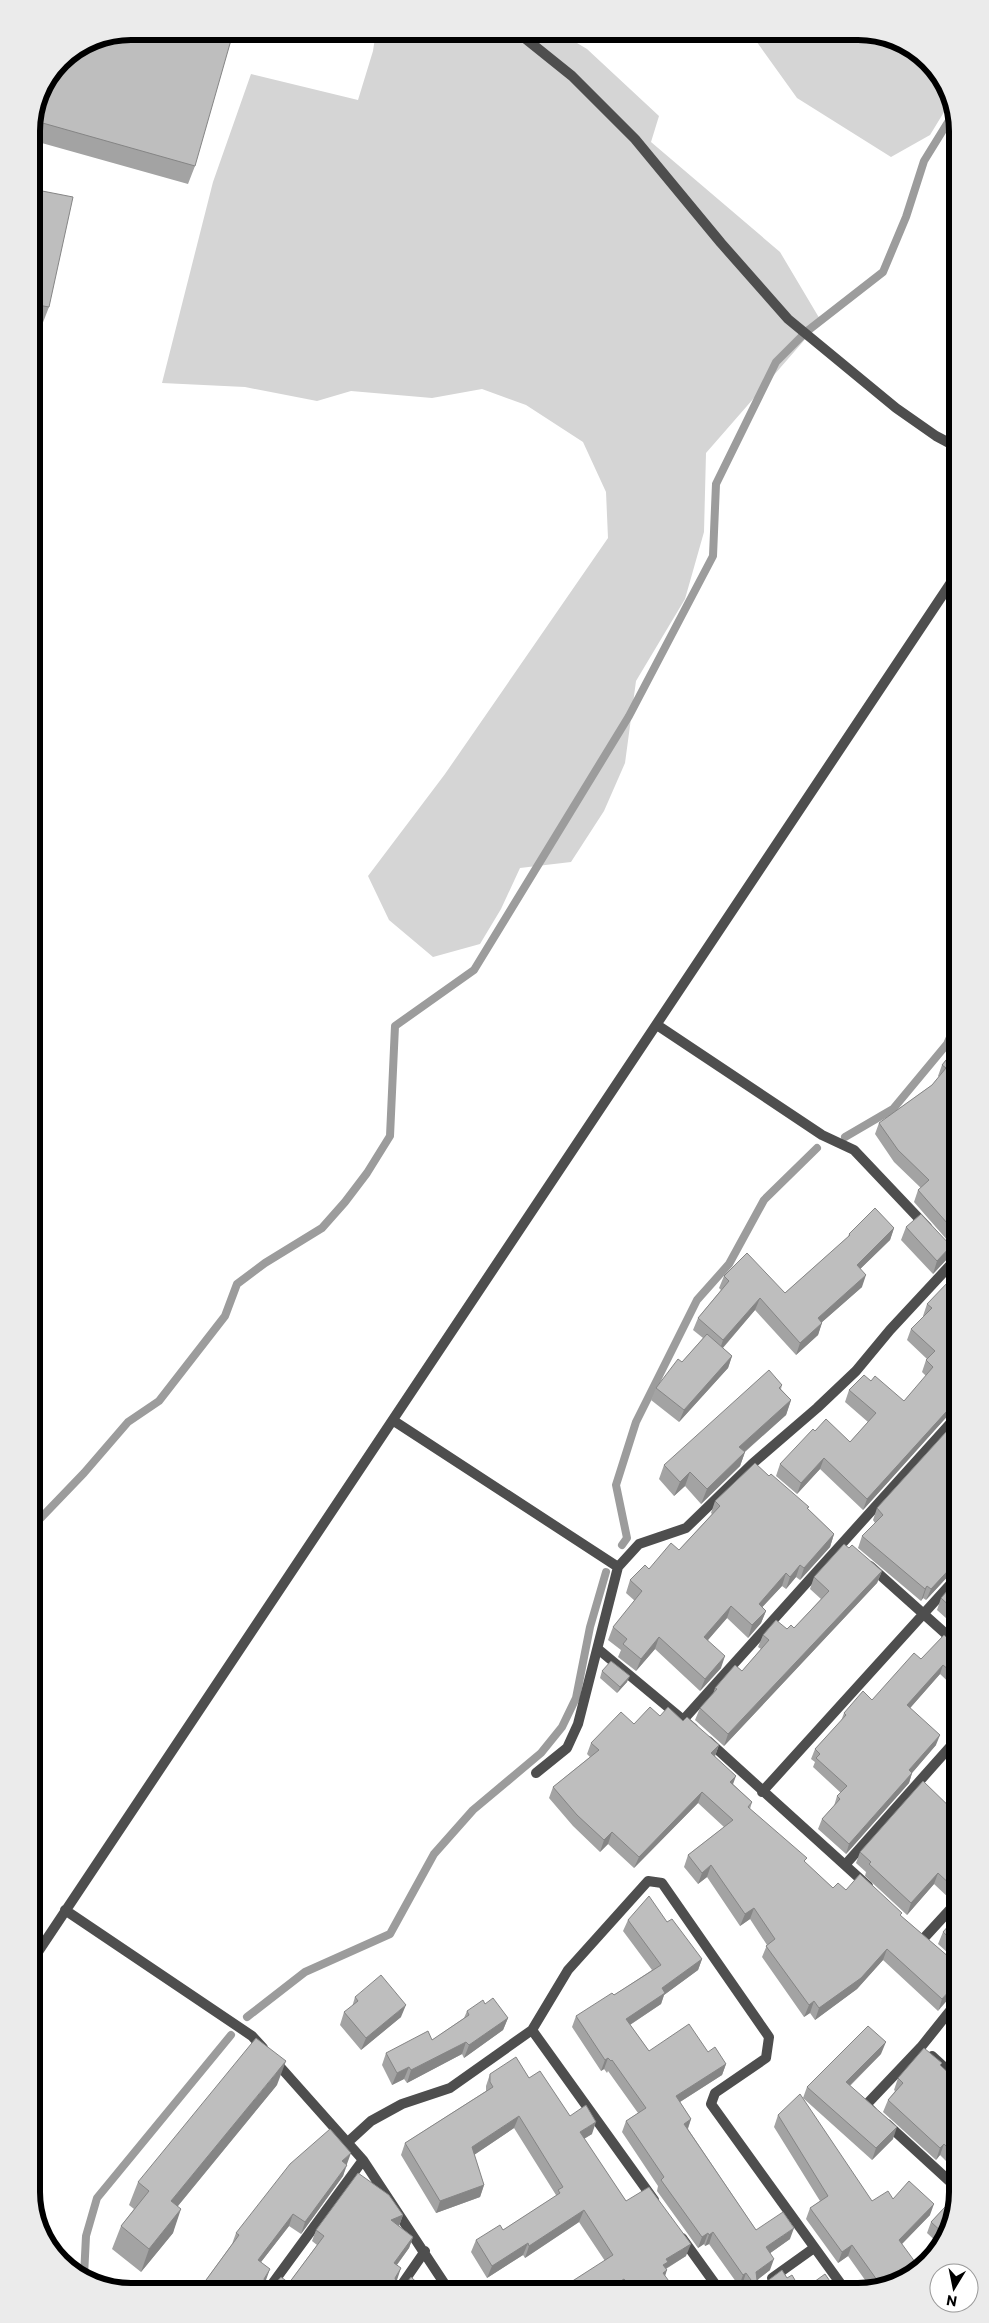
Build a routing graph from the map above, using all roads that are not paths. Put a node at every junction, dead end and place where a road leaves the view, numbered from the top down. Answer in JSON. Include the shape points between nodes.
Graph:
{"nodes":[{"id":1,"x":527,"y":40,"type":"edge"},
{"id":2,"x":949,"y":443,"type":"edge"},
{"id":3,"x":949,"y":586,"type":"edge"},
{"id":4,"x":657,"y":1025,"type":"junction"},
{"id":5,"x":935,"y":1235,"type":"edge"},
{"id":6,"x":949,"y":1268,"type":"edge"},
{"id":7,"x":394,"y":1421,"type":"junction"},
{"id":8,"x":949,"y":1425,"type":"edge"},
{"id":9,"x":864,"y":1561,"type":"edge"},
{"id":10,"x":618,"y":1567,"type":"junction"},
{"id":11,"x":949,"y":1585,"type":"edge"},
{"id":12,"x":923,"y":1613,"type":"junction"},
{"id":13,"x":949,"y":1637,"type":"edge"},
{"id":14,"x":598,"y":1649,"type":"junction"},
{"id":15,"x":684,"y":1719,"type":"junction"},
{"id":16,"x":949,"y":1748,"type":"edge"},
{"id":17,"x":536,"y":1773,"type":"dead end"},
{"id":18,"x":762,"y":1792,"type":"junction"},
{"id":19,"x":845,"y":1865,"type":"junction"},
{"id":20,"x":874,"y":1892,"type":"edge"},
{"id":21,"x":65,"y":1910,"type":"junction"},
{"id":22,"x":949,"y":1911,"type":"edge"},
{"id":23,"x":924,"y":1938,"type":"edge"},
{"id":24,"x":40,"y":1949,"type":"edge"},
{"id":25,"x":949,"y":2012,"type":"edge"},
{"id":26,"x":532,"y":2030,"type":"junction"},
{"id":27,"x":921,"y":2046,"type":"junction"},
{"id":28,"x":949,"y":2071,"type":"edge"},
{"id":29,"x":348,"y":2142,"type":"junction"},
{"id":30,"x":363,"y":2160,"type":"junction"},
{"id":31,"x":949,"y":2181,"type":"edge"},
{"id":32,"x":660,"y":2207,"type":"edge"},
{"id":33,"x":677,"y":2231,"type":"edge"},
{"id":34,"x":814,"y":2248,"type":"junction"},
{"id":35,"x":425,"y":2251,"type":"junction"},
{"id":36,"x":766,"y":2282,"type":"edge"},
{"id":37,"x":273,"y":2283,"type":"edge"},
{"id":38,"x":403,"y":2283,"type":"edge"},
{"id":39,"x":444,"y":2283,"type":"edge"},
{"id":40,"x":714,"y":2283,"type":"edge"},
{"id":41,"x":840,"y":2283,"type":"edge"}],
"edges":[{"from":1,"to":2,"type":"street","via":[[572,76],[634,140],[788,320],[896,408]]},
{"from":3,"to":4,"type":"street"},
{"from":4,"to":5,"type":"street","via":[[822,1135],[854,1150]]},
{"from":4,"to":7,"type":"street"},
{"from":6,"to":10,"type":"street","via":[[945,1280],[890,1330],[856,1371],[756,1467],[686,1528],[639,1544]]},
{"from":7,"to":10,"type":"street"},
{"from":7,"to":21,"type":"street"},
{"from":8,"to":15,"type":"street"},
{"from":9,"to":12,"type":"street"},
{"from":10,"to":14,"type":"street"},
{"from":11,"to":12,"type":"street"},
{"from":12,"to":13,"type":"street"},
{"from":12,"to":18,"type":"street"},
{"from":14,"to":15,"type":"street"},
{"from":14,"to":17,"type":"street","via":[[578,1724],[567,1748]]},
{"from":15,"to":18,"type":"street"},
{"from":16,"to":19,"type":"street"},
{"from":18,"to":19,"type":"street"},
{"from":19,"to":20,"type":"street"},
{"from":21,"to":24,"type":"street"},
{"from":21,"to":29,"type":"street","via":[[252,2036]]},
{"from":22,"to":23,"type":"street"},
{"from":25,"to":27,"type":"street"},
{"from":26,"to":29,"type":"street","via":[[450,2088],[402,2104],[371,2121]]},
{"from":26,"to":32,"type":"street"},
{"from":26,"to":34,"type":"street","via":[[568,1970],[648,1881],[662,1883],[769,2037],[766,2058],[715,2092],[711,2104]]},
{"from":27,"to":28,"type":"street"},
{"from":27,"to":31,"type":"street","via":[[866,2105]]},
{"from":29,"to":30,"type":"street"},
{"from":30,"to":35,"type":"street"},
{"from":30,"to":37,"type":"street"},
{"from":33,"to":40,"type":"street"},
{"from":34,"to":36,"type":"street"},
{"from":34,"to":41,"type":"street"},
{"from":35,"to":38,"type":"street"},
{"from":35,"to":39,"type":"street"}]}
